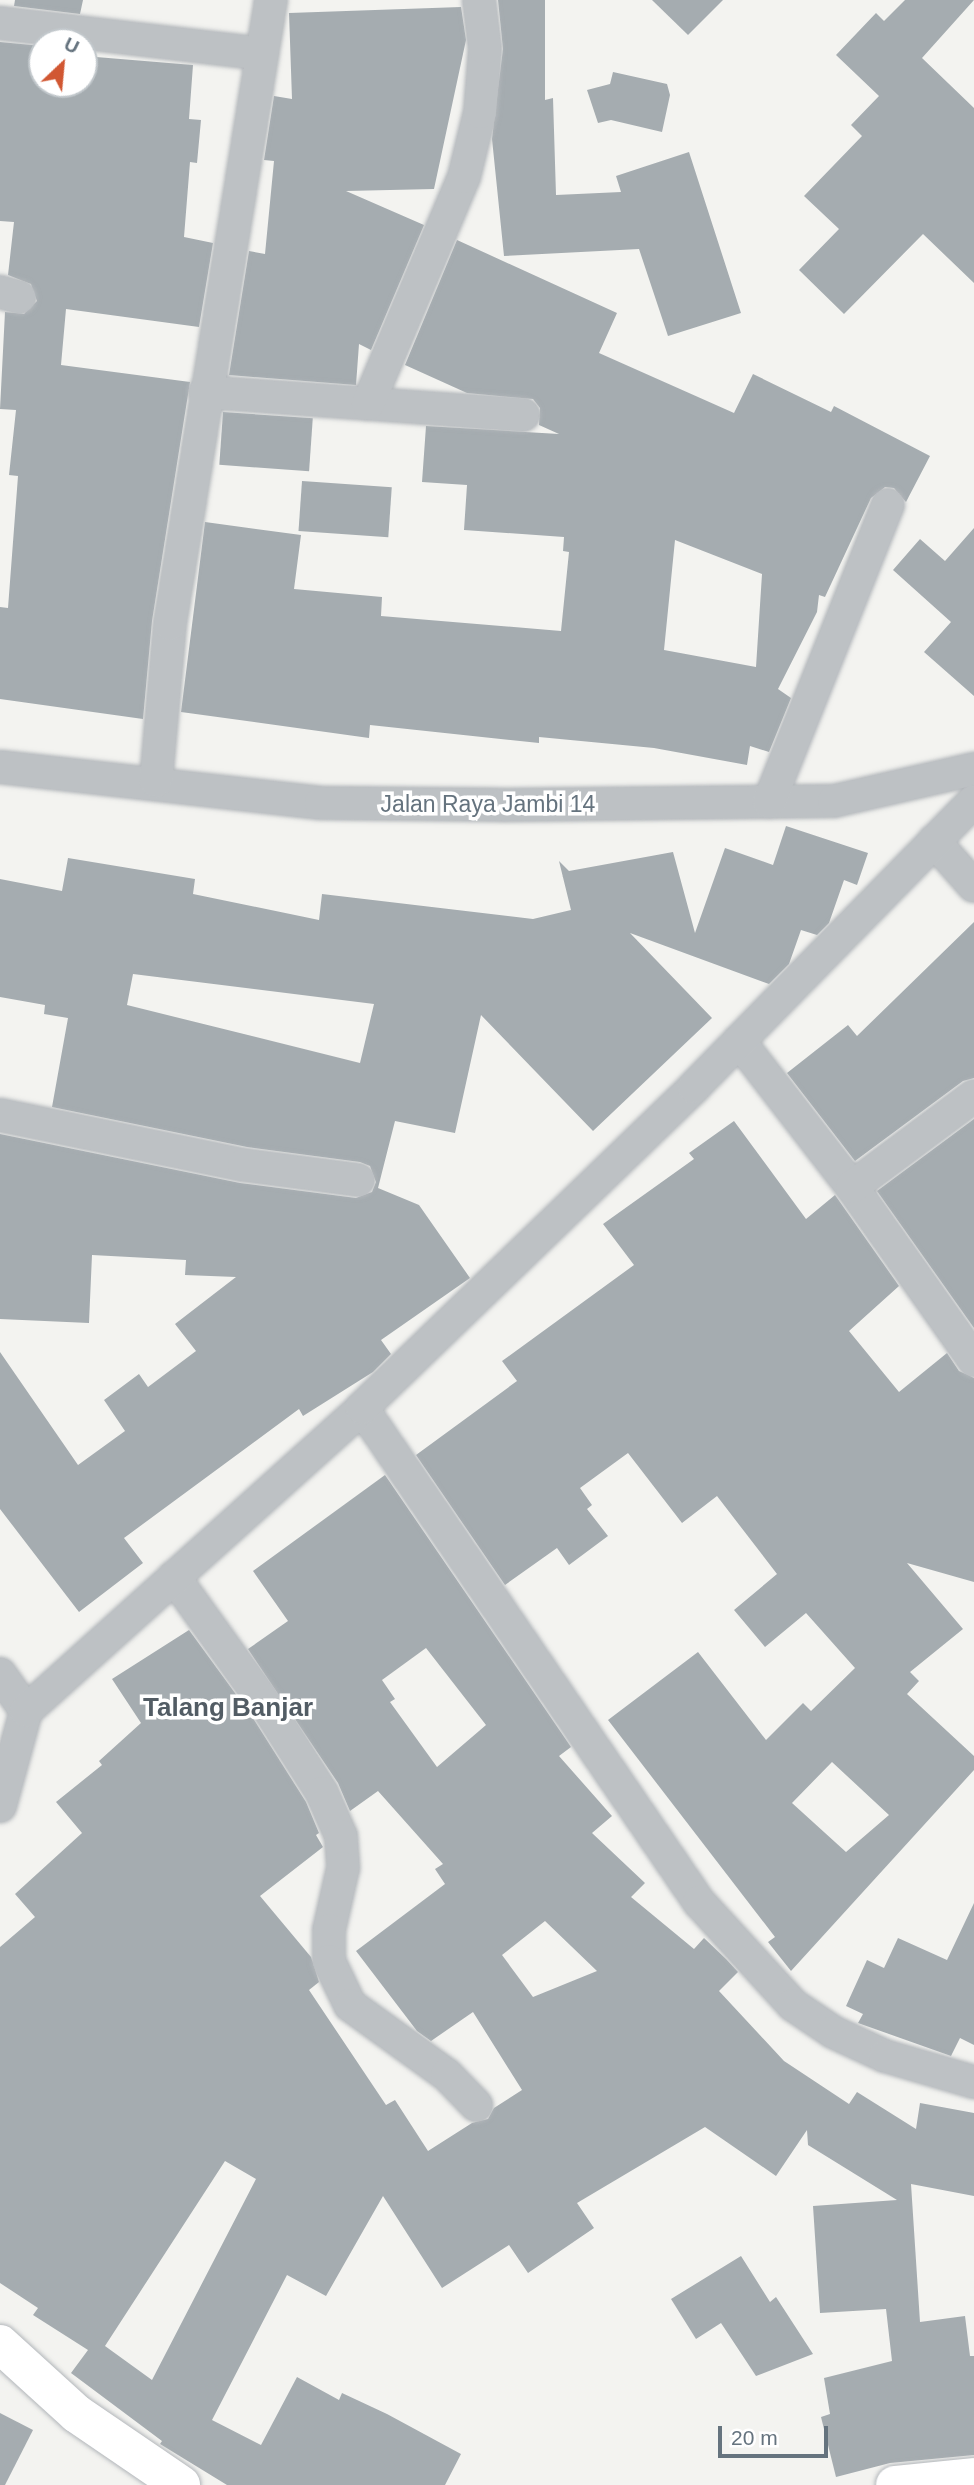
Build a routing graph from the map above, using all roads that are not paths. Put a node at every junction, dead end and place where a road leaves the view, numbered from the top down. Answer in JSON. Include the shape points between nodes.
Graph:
{"nodes":[{"id":1,"x":271,"y":0,"type":"edge"},
{"id":2,"x":284,"y":0,"type":"edge"},
{"id":3,"x":479,"y":0,"type":"edge"},
{"id":4,"x":0,"y":23,"type":"edge"},
{"id":5,"x":262,"y":54,"type":"junction"},
{"id":6,"x":205,"y":392,"type":"junction"},
{"id":7,"x":368,"y":404,"type":"junction"},
{"id":8,"x":523,"y":415,"type":"dead end"},
{"id":9,"x":888,"y":505,"type":"dead end"},
{"id":10,"x":0,"y":767,"type":"edge"},
{"id":11,"x":974,"y":769,"type":"edge"},
{"id":12,"x":156,"y":781,"type":"junction"},
{"id":13,"x":974,"y":801,"type":"edge"},
{"id":14,"x":769,"y":802,"type":"junction"},
{"id":15,"x":934,"y":841,"type":"junction"},
{"id":16,"x":974,"y":886,"type":"edge"},
{"id":17,"x":738,"y":1041,"type":"junction"},
{"id":18,"x":974,"y":1096,"type":"edge"},
{"id":19,"x":0,"y":1115,"type":"edge"},
{"id":20,"x":358,"y":1180,"type":"dead end"},
{"id":21,"x":852,"y":1187,"type":"junction"},
{"id":22,"x":974,"y":1360,"type":"edge"},
{"id":23,"x":362,"y":1408,"type":"junction"},
{"id":24,"x":174,"y":1577,"type":"junction"},
{"id":25,"x":0,"y":1674,"type":"edge"},
{"id":26,"x":26,"y":1711,"type":"junction"},
{"id":27,"x":0,"y":1807,"type":"edge"},
{"id":28,"x":974,"y":2082,"type":"edge"},
{"id":29,"x":476,"y":2105,"type":"dead end"},
{"id":30,"x":0,"y":2344,"type":"edge"},
{"id":31,"x":974,"y":2477,"type":"edge"},
{"id":32,"x":181,"y":2485,"type":"edge"},
{"id":33,"x":895,"y":2485,"type":"edge"}],
"edges":[{"from":1,"to":2,"type":"street"},
{"from":1,"to":5,"type":"street"},
{"from":3,"to":7,"type":"street","via":[[485,48],[482,86],[464,177]]},
{"from":4,"to":5,"type":"street"},
{"from":5,"to":6,"type":"street"},
{"from":6,"to":7,"type":"street"},
{"from":6,"to":12,"type":"street","via":[[170,624]]},
{"from":7,"to":8,"type":"street"},
{"from":9,"to":14,"type":"street"},
{"from":10,"to":12,"type":"street","name":"Jalan Raya Jambi 14"},
{"from":11,"to":14,"type":"street","name":"Jalan Raya Jambi 14","via":[[834,801]]},
{"from":12,"to":14,"type":"street","name":"Jalan Raya Jambi 14","via":[[321,803]]},
{"from":13,"to":15,"type":"street"},
{"from":15,"to":16,"type":"street"},
{"from":15,"to":17,"type":"street"},
{"from":17,"to":21,"type":"street"},
{"from":17,"to":23,"type":"street"},
{"from":18,"to":21,"type":"street"},
{"from":19,"to":20,"type":"street","via":[[244,1165]]},
{"from":21,"to":22,"type":"street"},
{"from":23,"to":24,"type":"street"},
{"from":23,"to":28,"type":"street","via":[[699,1902],[774,1985],[793,2005],[832,2032],[885,2056]]},
{"from":24,"to":26,"type":"street"},
{"from":24,"to":29,"type":"street","via":[[266,1705],[322,1793],[341,1836],[343,1868],[329,1930],[329,1961],[350,2005],[447,2075]]},
{"from":25,"to":26,"type":"street"},
{"from":26,"to":27,"type":"street"},
{"from":30,"to":32,"type":"street","via":[[77,2414]]},
{"from":31,"to":33,"type":"street"}]}
